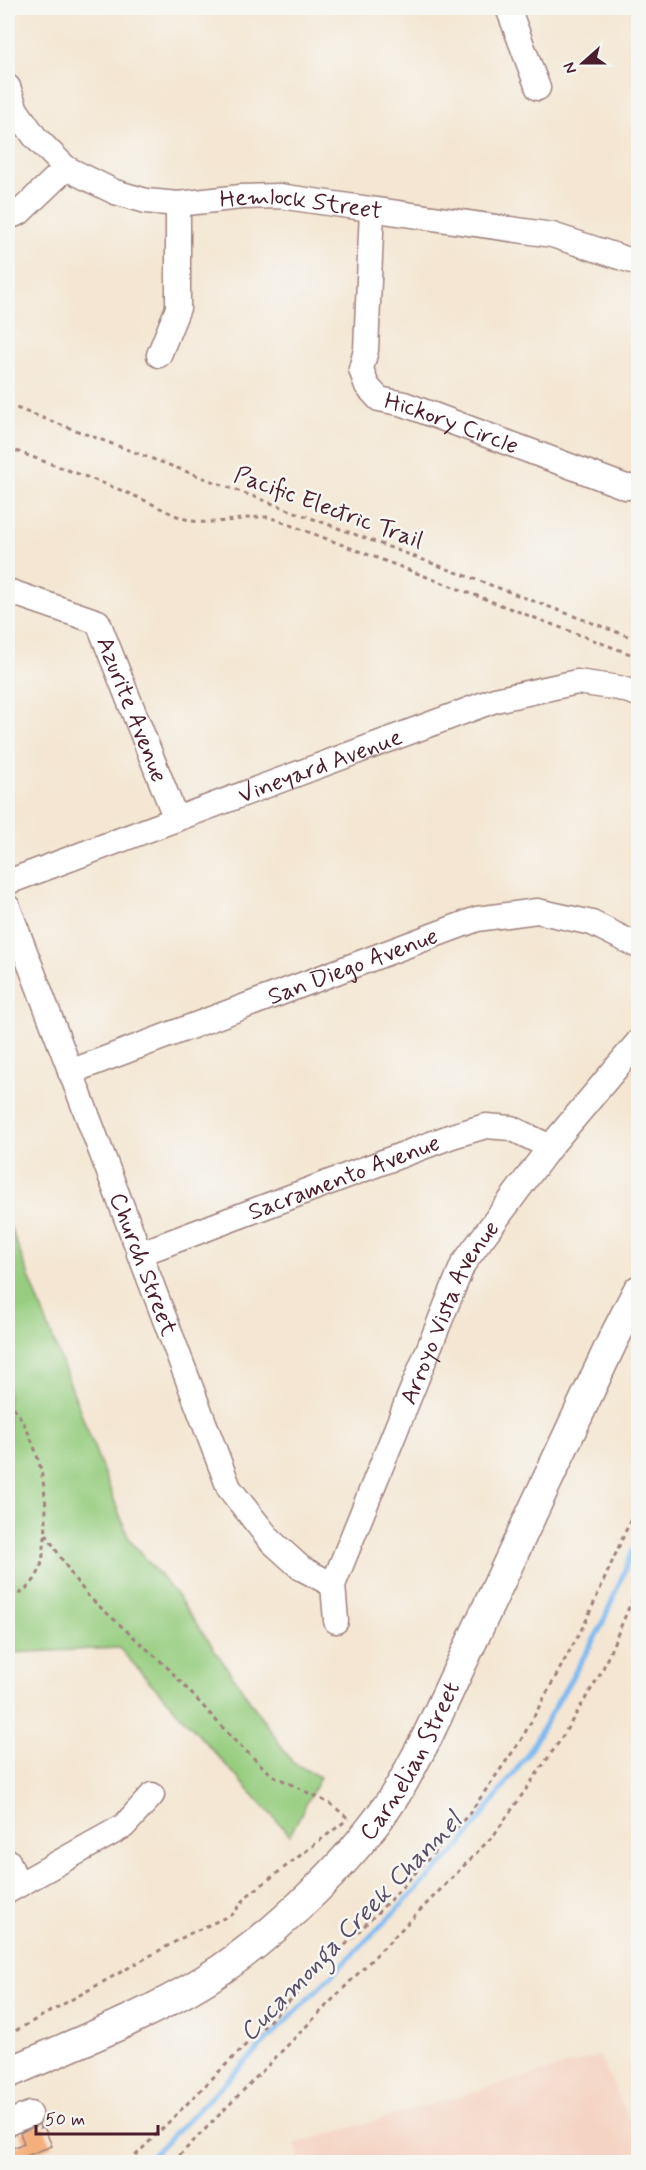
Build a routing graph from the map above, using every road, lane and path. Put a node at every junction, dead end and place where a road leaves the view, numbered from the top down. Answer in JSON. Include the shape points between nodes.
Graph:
{"nodes":[{"id":1,"x":508,"y":8,"type":"edge"},
{"id":2,"x":8,"y":87,"type":"edge"},
{"id":3,"x":538,"y":88,"type":"dead end"},
{"id":4,"x":66,"y":168,"type":"junction"},
{"id":5,"x":178,"y":204,"type":"junction"},
{"id":6,"x":372,"y":210,"type":"junction"},
{"id":7,"x":8,"y":218,"type":"edge"},
{"id":8,"x":639,"y":263,"type":"edge"},
{"id":9,"x":159,"y":355,"type":"dead end"},
{"id":10,"x":8,"y":405,"type":"edge"},
{"id":11,"x":8,"y":448,"type":"edge"},
{"id":12,"x":639,"y":487,"type":"edge"},
{"id":13,"x":8,"y":591,"type":"edge"},
{"id":14,"x":639,"y":640,"type":"edge"},
{"id":15,"x":639,"y":657,"type":"edge"},
{"id":16,"x":639,"y":694,"type":"edge"},
{"id":17,"x":176,"y":819,"type":"junction"},
{"id":18,"x":8,"y":882,"type":"edge"},
{"id":19,"x":8,"y":907,"type":"edge"},
{"id":20,"x":639,"y":946,"type":"edge"},
{"id":21,"x":639,"y":1042,"type":"edge"},
{"id":22,"x":70,"y":1072,"type":"junction"},
{"id":23,"x":550,"y":1147,"type":"junction"},
{"id":24,"x":139,"y":1254,"type":"junction"},
{"id":25,"x":639,"y":1291,"type":"edge"},
{"id":26,"x":8,"y":1400,"type":"edge"},
{"id":27,"x":639,"y":1503,"type":"edge"},
{"id":28,"x":46,"y":1534,"type":"junction"},
{"id":29,"x":333,"y":1585,"type":"junction"},
{"id":30,"x":639,"y":1586,"type":"edge"},
{"id":31,"x":8,"y":1600,"type":"edge"},
{"id":32,"x":336,"y":1621,"type":"dead end"},
{"id":33,"x":152,"y":1795,"type":"dead end"},
{"id":34,"x":357,"y":1825,"type":"junction"},
{"id":35,"x":8,"y":1861,"type":"edge"},
{"id":36,"x":13,"y":1888,"type":"edge"},
{"id":37,"x":8,"y":2035,"type":"edge"},
{"id":38,"x":8,"y":2073,"type":"edge"},
{"id":39,"x":30,"y":2114,"type":"dead end"},
{"id":40,"x":8,"y":2123,"type":"edge"},
{"id":41,"x":129,"y":2163,"type":"edge"},
{"id":42,"x":172,"y":2163,"type":"edge"}],
"edges":[{"from":1,"to":3,"type":"street"},
{"from":2,"to":4,"type":"street","name":"Hemlock Street","via":[[16,110],[35,137]]},
{"from":4,"to":5,"type":"street","name":"Hemlock Street","via":[[115,192],[146,201]]},
{"from":4,"to":7,"type":"street","via":[[19,213]]},
{"from":5,"to":6,"type":"street","name":"Hemlock Street","via":[[241,196],[279,196]]},
{"from":5,"to":9,"type":"street","via":[[178,308]]},
{"from":6,"to":8,"type":"street","name":"Hemlock Street","via":[[552,235]]},
{"from":6,"to":12,"type":"street","name":"Hickory Circle","via":[[366,350],[361,369],[367,386],[379,399],[404,404],[626,487]]},
{"from":10,"to":14,"type":"path","name":"Pacific Electric Trail"},
{"from":11,"to":15,"type":"path","name":"Pacific Electric Trail","via":[[183,518],[208,522],[252,516],[269,518]]},
{"from":13,"to":17,"type":"street","name":"Azurite Avenue","via":[[98,622]]},
{"from":16,"to":17,"type":"street","name":"Vineyard Avenue","via":[[577,682],[495,700]]},
{"from":17,"to":18,"type":"street","name":"Vineyard Avenue"},
{"from":19,"to":22,"type":"street","name":"Church Street"},
{"from":20,"to":22,"type":"street","name":"San Diego Avenue","via":[[592,923],[537,911],[477,919]]},
{"from":21,"to":23,"type":"street","name":"Arroyo Vista Avenue"},
{"from":22,"to":24,"type":"street","name":"Church Street"},
{"from":23,"to":24,"type":"street","name":"Sacramento Avenue","via":[[511,1128],[486,1126]]},
{"from":23,"to":29,"type":"street","name":"Arroyo Vista Avenue","via":[[463,1264]]},
{"from":24,"to":29,"type":"street","name":"Church Street","via":[[229,1488],[278,1547],[301,1568]]},
{"from":25,"to":34,"type":"main road","name":"Carnelian Street","via":[[427,1737],[402,1783]]},
{"from":26,"to":28,"type":"path","via":[[23,1424],[39,1464]]},
{"from":27,"to":41,"type":"path","via":[[586,1622],[521,1740],[469,1814],[395,1895]]},
{"from":28,"to":31,"type":"path","via":[[36,1578],[22,1593]]},
{"from":28,"to":34,"type":"path","via":[[90,1598],[167,1667],[236,1742],[272,1775],[331,1804]]},
{"from":29,"to":32,"type":"street","name":"Arroyo Vista Avenue"},
{"from":30,"to":42,"type":"path","via":[[601,1673],[494,1835]]},
{"from":33,"to":36,"type":"street","via":[[124,1826]]},
{"from":34,"to":37,"type":"path","via":[[247,1896],[233,1914],[189,1934]]},
{"from":34,"to":38,"type":"main road","name":"Carnelian Street","via":[[311,1894],[249,1950],[153,2008]]},
{"from":35,"to":36,"type":"street"},
{"from":39,"to":40,"type":"street"}]}
